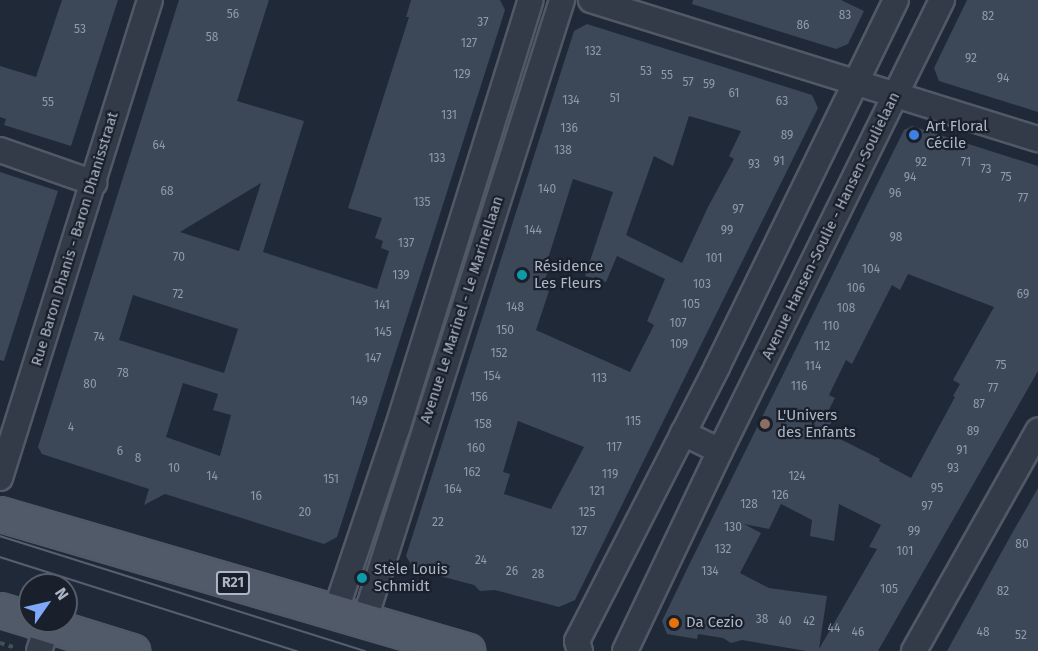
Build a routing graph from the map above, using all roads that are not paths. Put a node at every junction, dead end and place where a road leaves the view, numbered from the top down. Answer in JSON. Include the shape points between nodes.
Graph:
{"nodes":[{"id":1,"x":150,"y":0,"type":"edge"},
{"id":2,"x":531,"y":0,"type":"edge"},
{"id":3,"x":562,"y":0,"type":"edge"},
{"id":4,"x":591,"y":0,"type":"edge"},
{"id":5,"x":896,"y":0,"type":"edge"},
{"id":6,"x":942,"y":0,"type":"edge"},
{"id":7,"x":856,"y":84,"type":"junction"},
{"id":8,"x":895,"y":95,"type":"junction"},
{"id":9,"x":1038,"y":139,"type":"edge"},
{"id":10,"x":0,"y":150,"type":"edge"},
{"id":11,"x":94,"y":183,"type":"junction"},
{"id":12,"x":1038,"y":431,"type":"edge"},
{"id":13,"x":683,"y":433,"type":"junction"},
{"id":14,"x":720,"y":451,"type":"junction"},
{"id":15,"x":0,"y":478,"type":"edge"},
{"id":16,"x":0,"y":514,"type":"edge"},
{"id":17,"x":0,"y":610,"type":"edge"},
{"id":18,"x":350,"y":617,"type":"junction"},
{"id":19,"x":18,"y":622,"type":"edge"},
{"id":20,"x":34,"y":633,"type":"edge"},
{"id":21,"x":132,"y":651,"type":"edge"},
{"id":22,"x":467,"y":651,"type":"edge"},
{"id":23,"x":580,"y":651,"type":"edge"},
{"id":24,"x":625,"y":651,"type":"edge"},
{"id":25,"x":914,"y":651,"type":"edge"}],
"edges":[{"from":1,"to":11,"type":"street","name":"Rue Baron Dhanis - Baron Dhanisstraat"},
{"from":2,"to":18,"type":"street","name":"Avenue Le Marinel - Le Marinellaan","via":[[400,418]]},
{"from":3,"to":18,"type":"street","name":"Avenue Le Marinel - Le Marinellaan"},
{"from":4,"to":7,"type":"street"},
{"from":5,"to":7,"type":"street"},
{"from":6,"to":8,"type":"street","name":"Avenue Hansen-Soulie - Hansen-Soulielaan"},
{"from":7,"to":8,"type":"street"},
{"from":7,"to":13,"type":"street"},
{"from":8,"to":9,"type":"street"},
{"from":8,"to":14,"type":"street","name":"Avenue Hansen-Soulie - Hansen-Soulielaan"},
{"from":10,"to":11,"type":"street"},
{"from":11,"to":15,"type":"street","name":"Rue Baron Dhanis - Baron Dhanisstraat"},
{"from":12,"to":25,"type":"street"},
{"from":13,"to":14,"type":"street"},
{"from":13,"to":23,"type":"street","via":[[577,641]]},
{"from":14,"to":24,"type":"street","name":"Avenue Hansen-Soulie - Hansen-Soulielaan"},
{"from":16,"to":18,"type":"main road","number":"R21"},
{"from":17,"to":19,"type":"main road"},
{"from":18,"to":22,"type":"main road","number":"R21"},
{"from":20,"to":21,"type":"main road"}]}
